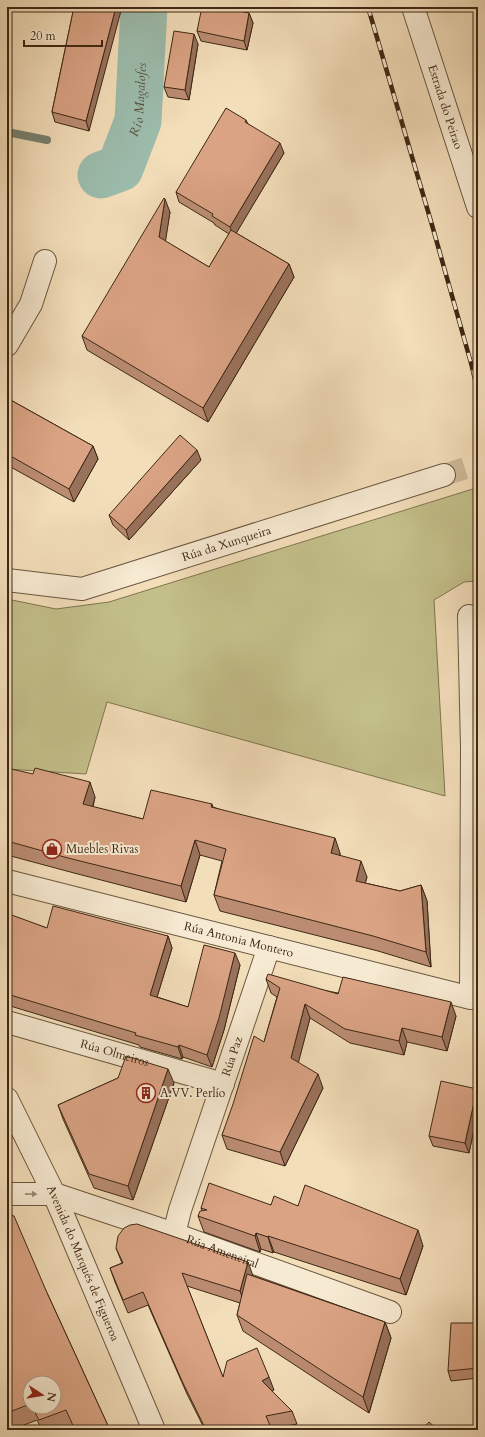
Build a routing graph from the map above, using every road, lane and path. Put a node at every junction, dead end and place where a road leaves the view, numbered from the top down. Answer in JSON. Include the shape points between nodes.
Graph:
{"nodes":[{"id":1,"x":413,"y":7,"type":"edge"},
{"id":2,"x":478,"y":207,"type":"edge"},
{"id":3,"x":45,"y":261,"type":"dead end"},
{"id":4,"x":7,"y":345,"type":"edge"},
{"id":5,"x":444,"y":475,"type":"tunnel mouth"},
{"id":6,"x":7,"y":580,"type":"edge"},
{"id":7,"x":469,"y":616,"type":"dead end"},
{"id":8,"x":7,"y":881,"type":"edge"},
{"id":9,"x":269,"y":947,"type":"junction"},
{"id":10,"x":7,"y":1022,"type":"edge"},
{"id":11,"x":223,"y":1084,"type":"junction"},
{"id":12,"x":7,"y":1099,"type":"edge"},
{"id":13,"x":7,"y":1194,"type":"edge"},
{"id":14,"x":54,"y":1194,"type":"junction"},
{"id":15,"x":174,"y":1234,"type":"junction"},
{"id":16,"x":390,"y":1312,"type":"dead end"},
{"id":17,"x":154,"y":1430,"type":"edge"}],
"edges":[{"from":1,"to":2,"type":"street","name":"Estrada do Peirao"},
{"from":3,"to":4,"type":"street","via":[[31,304]]},
{"from":5,"to":6,"type":"street","name":"Rúa da Xunqueira","via":[[82,589]]},
{"from":7,"to":9,"type":"street","name":"Rúa Antonia Montero","via":[[472,748],[471,998]]},
{"from":8,"to":9,"type":"street","name":"Rúa Antonia Montero"},
{"from":9,"to":11,"type":"street","name":"Rúa Paz"},
{"from":10,"to":11,"type":"street","name":"Rúa Olmeiros"},
{"from":11,"to":15,"type":"street","name":"Rúa Paz"},
{"from":12,"to":14,"type":"street","name":"Avenida do Marqués de Figueroa"},
{"from":13,"to":14,"type":"street","name":"Rúa Ameneiral","one_way":true},
{"from":14,"to":15,"type":"street","name":"Rúa Ameneiral"},
{"from":14,"to":17,"type":"street","name":"Avenida do Marqués de Figueroa"},
{"from":15,"to":16,"type":"street","name":"Rúa Ameneiral"}]}
